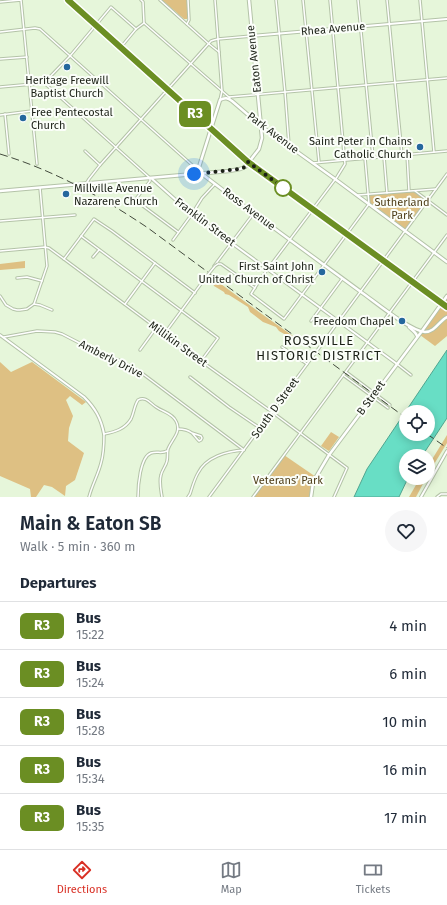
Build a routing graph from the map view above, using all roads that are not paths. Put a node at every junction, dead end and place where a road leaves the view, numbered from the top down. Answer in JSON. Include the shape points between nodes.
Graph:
{"nodes":[{"id":1,"x":21,"y":0,"type":"edge"},
{"id":2,"x":68,"y":0,"type":"edge"},
{"id":3,"x":141,"y":0,"type":"edge"},
{"id":4,"x":160,"y":0,"type":"edge"},
{"id":5,"x":188,"y":0,"type":"edge"},
{"id":6,"x":215,"y":0,"type":"edge"},
{"id":7,"x":249,"y":0,"type":"edge"},
{"id":8,"x":276,"y":0,"type":"edge"},
{"id":9,"x":303,"y":0,"type":"edge"},
{"id":10,"x":330,"y":0,"type":"edge"},
{"id":11,"x":358,"y":0,"type":"edge"},
{"id":12,"x":387,"y":0,"type":"edge"},
{"id":13,"x":420,"y":0,"type":"edge"},
{"id":14,"x":0,"y":2,"type":"edge"},
{"id":15,"x":447,"y":19,"type":"edge"},
{"id":16,"x":421,"y":21,"type":"junction"},
{"id":17,"x":144,"y":23,"type":"junction"},
{"id":18,"x":187,"y":24,"type":"junction"},
{"id":19,"x":390,"y":24,"type":"junction"},
{"id":20,"x":95,"y":25,"type":"junction"},
{"id":21,"x":360,"y":26,"type":"junction"},
{"id":22,"x":136,"y":29,"type":"junction"},
{"id":23,"x":333,"y":29,"type":"junction"},
{"id":24,"x":24,"y":30,"type":"junction"},
{"id":25,"x":306,"y":31,"type":"junction"},
{"id":26,"x":0,"y":32,"type":"edge"},
{"id":27,"x":279,"y":34,"type":"junction"},
{"id":28,"x":252,"y":36,"type":"junction"},
{"id":29,"x":218,"y":39,"type":"junction"},
{"id":30,"x":209,"y":44,"type":"junction"},
{"id":31,"x":121,"y":47,"type":"junction"},
{"id":32,"x":219,"y":52,"type":"junction"},
{"id":33,"x":70,"y":56,"type":"junction"},
{"id":34,"x":27,"y":57,"type":"junction"},
{"id":35,"x":0,"y":59,"type":"edge"},
{"id":36,"x":191,"y":64,"type":"junction"},
{"id":37,"x":447,"y":78,"type":"edge"},
{"id":38,"x":427,"y":80,"type":"junction"},
{"id":39,"x":44,"y":83,"type":"junction"},
{"id":40,"x":396,"y":83,"type":"junction"},
{"id":41,"x":30,"y":84,"type":"junction"},
{"id":42,"x":366,"y":85,"type":"junction"},
{"id":43,"x":0,"y":87,"type":"edge"},
{"id":44,"x":338,"y":88,"type":"junction"},
{"id":45,"x":168,"y":90,"type":"junction"},
{"id":46,"x":312,"y":90,"type":"junction"},
{"id":47,"x":222,"y":91,"type":"junction"},
{"id":48,"x":285,"y":92,"type":"junction"},
{"id":49,"x":258,"y":95,"type":"junction"},
{"id":50,"x":229,"y":97,"type":"junction"},
{"id":51,"x":220,"y":100,"type":"junction"},
{"id":52,"x":232,"y":101,"type":"junction"},
{"id":53,"x":32,"y":112,"type":"junction"},
{"id":54,"x":5,"y":114,"type":"junction"},
{"id":55,"x":0,"y":115,"type":"edge"},
{"id":56,"x":141,"y":120,"type":"junction"},
{"id":57,"x":261,"y":126,"type":"junction"},
{"id":58,"x":211,"y":128,"type":"junction"},
{"id":59,"x":290,"y":146,"type":"junction"},
{"id":60,"x":116,"y":148,"type":"junction"},
{"id":61,"x":85,"y":151,"type":"dead end"},
{"id":62,"x":447,"y":151,"type":"edge"},
{"id":63,"x":434,"y":152,"type":"junction"},
{"id":64,"x":8,"y":154,"type":"dead end"},
{"id":65,"x":406,"y":154,"type":"junction"},
{"id":66,"x":402,"y":155,"type":"junction"},
{"id":67,"x":384,"y":156,"type":"junction"},
{"id":68,"x":373,"y":157,"type":"junction"},
{"id":69,"x":365,"y":158,"type":"junction"},
{"id":70,"x":345,"y":160,"type":"junction"},
{"id":71,"x":248,"y":162,"type":"junction"},
{"id":72,"x":318,"y":162,"type":"junction"},
{"id":73,"x":313,"y":163,"type":"junction"},
{"id":74,"x":37,"y":164,"type":"dead end"},
{"id":75,"x":100,"y":165,"type":"junction"},
{"id":76,"x":197,"y":170,"type":"junction"},
{"id":77,"x":201,"y":173,"type":"junction"},
{"id":78,"x":447,"y":174,"type":"edge"},
{"id":79,"x":150,"y":178,"type":"junction"},
{"id":80,"x":335,"y":179,"type":"junction"},
{"id":81,"x":86,"y":184,"type":"junction"},
{"id":82,"x":215,"y":184,"type":"junction"},
{"id":83,"x":40,"y":188,"type":"junction"},
{"id":84,"x":436,"y":189,"type":"junction"},
{"id":85,"x":0,"y":191,"type":"edge"},
{"id":86,"x":409,"y":191,"type":"junction"},
{"id":87,"x":414,"y":191,"type":"junction"},
{"id":88,"x":387,"y":193,"type":"junction"},
{"id":89,"x":357,"y":195,"type":"junction"},
{"id":90,"x":368,"y":195,"type":"junction"},
{"id":91,"x":427,"y":200,"type":"junction"},
{"id":92,"x":369,"y":204,"type":"junction"},
{"id":93,"x":313,"y":209,"type":"junction"},
{"id":94,"x":254,"y":213,"type":"junction"},
{"id":95,"x":192,"y":214,"type":"junction"},
{"id":96,"x":75,"y":215,"type":"dead end"},
{"id":97,"x":447,"y":215,"type":"edge"},
{"id":98,"x":43,"y":218,"type":"junction"},
{"id":99,"x":0,"y":222,"type":"edge"},
{"id":100,"x":405,"y":231,"type":"junction"},
{"id":101,"x":178,"y":232,"type":"junction"},
{"id":102,"x":347,"y":234,"type":"junction"},
{"id":103,"x":447,"y":235,"type":"edge"},
{"id":104,"x":80,"y":236,"type":"junction"},
{"id":105,"x":173,"y":240,"type":"dead end"},
{"id":106,"x":290,"y":240,"type":"junction"},
{"id":107,"x":232,"y":243,"type":"junction"},
{"id":108,"x":45,"y":248,"type":"junction"},
{"id":109,"x":99,"y":250,"type":"junction"},
{"id":110,"x":0,"y":252,"type":"edge"},
{"id":111,"x":434,"y":252,"type":"junction"},
{"id":112,"x":93,"y":258,"type":"dead end"},
{"id":113,"x":64,"y":259,"type":"junction"},
{"id":114,"x":383,"y":261,"type":"junction"},
{"id":115,"x":447,"y":262,"type":"edge"},
{"id":116,"x":155,"y":263,"type":"junction"},
{"id":117,"x":324,"y":265,"type":"junction"},
{"id":118,"x":212,"y":269,"type":"dead end"},
{"id":119,"x":268,"y":270,"type":"junction"},
{"id":120,"x":17,"y":278,"type":"dead end"},
{"id":121,"x":342,"y":279,"type":"junction"},
{"id":122,"x":42,"y":281,"type":"junction"},
{"id":123,"x":142,"y":282,"type":"junction"},
{"id":124,"x":412,"y":282,"type":"junction"},
{"id":125,"x":255,"y":288,"type":"junction"},
{"id":126,"x":361,"y":291,"type":"junction"},
{"id":127,"x":195,"y":293,"type":"junction"},
{"id":128,"x":302,"y":294,"type":"junction"},
{"id":129,"x":0,"y":296,"type":"edge"},
{"id":130,"x":447,"y":296,"type":"edge"},
{"id":131,"x":34,"y":304,"type":"junction"},
{"id":132,"x":125,"y":304,"type":"junction"},
{"id":133,"x":441,"y":304,"type":"junction"},
{"id":134,"x":320,"y":308,"type":"junction"},
{"id":135,"x":447,"y":308,"type":"edge"},
{"id":136,"x":52,"y":310,"type":"dead end"},
{"id":137,"x":181,"y":311,"type":"junction"},
{"id":138,"x":390,"y":313,"type":"junction"},
{"id":139,"x":447,"y":317,"type":"edge"},
{"id":140,"x":310,"y":321,"type":"dead end"},
{"id":141,"x":339,"y":322,"type":"junction"},
{"id":142,"x":409,"y":326,"type":"junction"},
{"id":143,"x":156,"y":328,"type":"junction"},
{"id":144,"x":422,"y":331,"type":"junction"},
{"id":145,"x":165,"y":333,"type":"junction"},
{"id":146,"x":0,"y":335,"type":"edge"},
{"id":147,"x":4,"y":337,"type":"junction"},
{"id":148,"x":418,"y":337,"type":"junction"},
{"id":149,"x":367,"y":343,"type":"junction"},
{"id":150,"x":282,"y":347,"type":"dead end"},
{"id":151,"x":140,"y":350,"type":"dead end"},
{"id":152,"x":201,"y":361,"type":"junction"},
{"id":153,"x":307,"y":364,"type":"junction"},
{"id":154,"x":397,"y":364,"type":"junction"},
{"id":155,"x":346,"y":372,"type":"junction"},
{"id":156,"x":343,"y":375,"type":"junction"},
{"id":157,"x":411,"y":375,"type":"dead end"},
{"id":158,"x":190,"y":377,"type":"dead end"},
{"id":159,"x":374,"y":395,"type":"junction"},
{"id":160,"x":390,"y":405,"type":"dead end"},
{"id":161,"x":388,"y":408,"type":"dead end"},
{"id":162,"x":272,"y":412,"type":"junction"},
{"id":163,"x":260,"y":428,"type":"junction"},
{"id":164,"x":178,"y":429,"type":"junction"},
{"id":165,"x":192,"y":433,"type":"junction"},
{"id":166,"x":301,"y":433,"type":"junction"},
{"id":167,"x":104,"y":434,"type":"junction"},
{"id":168,"x":168,"y":450,"type":"junction"},
{"id":169,"x":244,"y":450,"type":"junction"},
{"id":170,"x":447,"y":451,"type":"edge"},
{"id":171,"x":163,"y":453,"type":"junction"},
{"id":172,"x":330,"y":455,"type":"junction"},
{"id":173,"x":167,"y":458,"type":"junction"},
{"id":174,"x":447,"y":494,"type":"edge"},
{"id":175,"x":89,"y":497,"type":"edge"},
{"id":176,"x":138,"y":497,"type":"edge"},
{"id":177,"x":162,"y":497,"type":"edge"},
{"id":178,"x":188,"y":497,"type":"edge"},
{"id":179,"x":209,"y":497,"type":"edge"},
{"id":180,"x":253,"y":497,"type":"edge"},
{"id":181,"x":311,"y":497,"type":"edge"},
{"id":182,"x":334,"y":497,"type":"edge"},
{"id":183,"x":420,"y":497,"type":"edge"},
{"id":184,"x":437,"y":497,"type":"edge"}],
"edges":[{"from":1,"to":14,"type":"street"},
{"from":1,"to":24,"type":"street"},
{"from":2,"to":20,"type":"main road"},
{"from":3,"to":17,"type":"street"},
{"from":4,"to":18,"type":"street"},
{"from":5,"to":18,"type":"street"},
{"from":6,"to":29,"type":"street"},
{"from":7,"to":28,"type":"main road","name":"Eaton Avenue"},
{"from":8,"to":27,"type":"street"},
{"from":9,"to":25,"type":"street"},
{"from":10,"to":23,"type":"street"},
{"from":11,"to":21,"type":"street"},
{"from":12,"to":19,"type":"street"},
{"from":13,"to":16,"type":"street"},
{"from":15,"to":16,"type":"street","name":"Rhea Avenue"},
{"from":16,"to":19,"type":"street","name":"Rhea Avenue"},
{"from":16,"to":38,"type":"street"},
{"from":17,"to":22,"type":"street"},
{"from":17,"to":36,"type":"street","name":"Park Avenue"},
{"from":18,"to":30,"type":"street"},
{"from":19,"to":21,"type":"street","name":"Rhea Avenue"},
{"from":19,"to":40,"type":"street"},
{"from":20,"to":22,"type":"street","via":[[111,7]]},
{"from":20,"to":31,"type":"main road"},
{"from":20,"to":33,"type":"street"},
{"from":21,"to":23,"type":"street","name":"Rhea Avenue"},
{"from":21,"to":42,"type":"street"},
{"from":22,"to":31,"type":"street"},
{"from":23,"to":25,"type":"street","name":"Rhea Avenue"},
{"from":23,"to":44,"type":"street"},
{"from":24,"to":26,"type":"street","name":"Ross Avenue"},
{"from":24,"to":33,"type":"street","name":"Ross Avenue","via":[[40,29]]},
{"from":24,"to":34,"type":"street"},
{"from":25,"to":27,"type":"street","name":"Rhea Avenue"},
{"from":25,"to":46,"type":"street"},
{"from":27,"to":28,"type":"street","name":"Rhea Avenue"},
{"from":27,"to":48,"type":"street"},
{"from":28,"to":29,"type":"street","name":"Rhea Avenue"},
{"from":28,"to":49,"type":"main road","name":"Eaton Avenue"},
{"from":29,"to":30,"type":"street"},
{"from":29,"to":32,"type":"street"},
{"from":30,"to":32,"type":"street"},
{"from":30,"to":36,"type":"street"},
{"from":31,"to":45,"type":"main road"},
{"from":32,"to":47,"type":"street"},
{"from":33,"to":39,"type":"street"},
{"from":33,"to":56,"type":"street","name":"Ross Avenue"},
{"from":34,"to":35,"type":"street"},
{"from":34,"to":41,"type":"street"},
{"from":36,"to":45,"type":"street"},
{"from":36,"to":47,"type":"street","name":"Park Avenue"},
{"from":37,"to":38,"type":"street"},
{"from":38,"to":40,"type":"street"},
{"from":38,"to":63,"type":"street"},
{"from":39,"to":41,"type":"street"},
{"from":39,"to":60,"type":"street","name":"Franklin Street"},
{"from":40,"to":42,"type":"street"},
{"from":40,"to":66,"type":"street"},
{"from":41,"to":43,"type":"street"},
{"from":41,"to":53,"type":"street"},
{"from":42,"to":44,"type":"street"},
{"from":42,"to":68,"type":"street"},
{"from":44,"to":46,"type":"street"},
{"from":44,"to":70,"type":"street"},
{"from":45,"to":56,"type":"street"},
{"from":45,"to":58,"type":"main road"},
{"from":46,"to":48,"type":"street"},
{"from":46,"to":72,"type":"street"},
{"from":47,"to":50,"type":"street","name":"Park Avenue"},
{"from":47,"to":51,"type":"street"},
{"from":48,"to":49,"type":"street"},
{"from":48,"to":59,"type":"street"},
{"from":49,"to":50,"type":"street"},
{"from":49,"to":57,"type":"main road","name":"Eaton Avenue"},
{"from":50,"to":52,"type":"street","name":"Park Avenue"},
{"from":51,"to":52,"type":"main road","via":[[226,98]]},
{"from":51,"to":58,"type":"main road"},
{"from":52,"to":57,"type":"main road","name":"Park Avenue"},
{"from":53,"to":54,"type":"street"},
{"from":53,"to":74,"type":"street"},
{"from":54,"to":55,"type":"street"},
{"from":54,"to":64,"type":"street"},
{"from":56,"to":60,"type":"street"},
{"from":56,"to":76,"type":"street","name":"Ross Avenue"},
{"from":57,"to":59,"type":"main road","name":"Park Avenue"},
{"from":57,"to":71,"type":"main road","name":"Eaton Avenue","via":[[260,148]]},
{"from":58,"to":71,"type":"main road"},
{"from":58,"to":76,"type":"main road"},
{"from":59,"to":73,"type":"main road","name":"Park Avenue"},
{"from":60,"to":75,"type":"street"},
{"from":60,"to":79,"type":"street","name":"Franklin Street"},
{"from":61,"to":75,"type":"street"},
{"from":62,"to":63,"type":"street"},
{"from":63,"to":65,"type":"street"},
{"from":65,"to":66,"type":"street"},
{"from":65,"to":86,"type":"street"},
{"from":66,"to":67,"type":"street"},
{"from":67,"to":68,"type":"street"},
{"from":67,"to":88,"type":"street"},
{"from":68,"to":69,"type":"street"},
{"from":69,"to":70,"type":"street"},
{"from":69,"to":90,"type":"street"},
{"from":70,"to":72,"type":"street"},
{"from":70,"to":80,"type":"street","via":[[345,166]]},
{"from":71,"to":77,"type":"main road","via":[[240,169]]},
{"from":71,"to":93,"type":"main road"},
{"from":72,"to":73,"type":"street"},
{"from":73,"to":80,"type":"main road","name":"Park Avenue"},
{"from":75,"to":81,"type":"street"},
{"from":76,"to":77,"type":"street","name":"Ross Avenue"},
{"from":77,"to":79,"type":"main road"},
{"from":77,"to":82,"type":"main road","name":"Ross Avenue"},
{"from":78,"to":84,"type":"street","name":"South D Street"},
{"from":79,"to":81,"type":"main road"},
{"from":79,"to":95,"type":"street","name":"Franklin Street"},
{"from":79,"to":101,"type":"street","via":[[136,200]]},
{"from":80,"to":89,"type":"main road","name":"Park Avenue"},
{"from":80,"to":93,"type":"street"},
{"from":81,"to":83,"type":"main road"},
{"from":82,"to":94,"type":"main road","name":"Ross Avenue"},
{"from":82,"to":95,"type":"street"},
{"from":83,"to":85,"type":"main road"},
{"from":83,"to":98,"type":"street"},
{"from":84,"to":87,"type":"street"},
{"from":84,"to":91,"type":"street","name":"South D Street"},
{"from":86,"to":87,"type":"street"},
{"from":86,"to":88,"type":"street"},
{"from":87,"to":91,"type":"street"},
{"from":88,"to":90,"type":"street"},
{"from":89,"to":90,"type":"street"},
{"from":89,"to":92,"type":"main road","name":"Park Avenue"},
{"from":90,"to":92,"type":"street"},
{"from":91,"to":97,"type":"street"},
{"from":91,"to":100,"type":"street","name":"South D Street"},
{"from":92,"to":100,"type":"main road","name":"Park Avenue"},
{"from":92,"to":102,"type":"street"},
{"from":93,"to":102,"type":"main road"},
{"from":93,"to":106,"type":"street"},
{"from":94,"to":106,"type":"main road","name":"Ross Avenue"},
{"from":94,"to":107,"type":"street"},
{"from":95,"to":101,"type":"street"},
{"from":95,"to":107,"type":"street","name":"Franklin Street"},
{"from":96,"to":98,"type":"street"},
{"from":98,"to":99,"type":"street"},
{"from":98,"to":108,"type":"street"},
{"from":100,"to":111,"type":"main road","name":"Park Avenue"},
{"from":100,"to":114,"type":"street","name":"South D Street"},
{"from":101,"to":105,"type":"street"},
{"from":102,"to":114,"type":"main road"},
{"from":102,"to":117,"type":"street"},
{"from":103,"to":111,"type":"street"},
{"from":104,"to":109,"type":"street"},
{"from":104,"to":113,"type":"street"},
{"from":104,"to":116,"type":"street","via":[[94,219]]},
{"from":106,"to":117,"type":"main road","name":"Ross Avenue"},
{"from":106,"to":119,"type":"street"},
{"from":107,"to":118,"type":"street"},
{"from":107,"to":119,"type":"street","name":"Franklin Street"},
{"from":108,"to":110,"type":"street"},
{"from":108,"to":113,"type":"street","name":"Millikin Street","via":[[49,248]]},
{"from":108,"to":122,"type":"street","via":[[47,266]]},
{"from":109,"to":112,"type":"street"},
{"from":109,"to":123,"type":"street"},
{"from":111,"to":115,"type":"main road","name":"Park Avenue"},
{"from":111,"to":124,"type":"street"},
{"from":113,"to":132,"type":"street","name":"Millikin Street"},
{"from":114,"to":124,"type":"main road"},
{"from":114,"to":126,"type":"street","name":"South D Street"},
{"from":116,"to":123,"type":"street"},
{"from":116,"to":127,"type":"street"},
{"from":117,"to":121,"type":"main road","name":"Ross Avenue"},
{"from":117,"to":128,"type":"street"},
{"from":119,"to":125,"type":"street"},
{"from":119,"to":128,"type":"street","name":"Franklin Street"},
{"from":120,"to":122,"type":"street","via":[[27,277]]},
{"from":121,"to":126,"type":"main road","name":"Ross Avenue"},
{"from":121,"to":134,"type":"street"},
{"from":122,"to":131,"type":"street"},
{"from":123,"to":132,"type":"street"},
{"from":123,"to":137,"type":"street"},
{"from":124,"to":133,"type":"main road"},
{"from":124,"to":138,"type":"street"},
{"from":125,"to":127,"type":"street","bridge":true,"via":[[218,264]]},
{"from":125,"to":128,"type":"street","via":[[251,294],[284,319]]},
{"from":126,"to":138,"type":"main road","name":"Ross Avenue"},
{"from":126,"to":141,"type":"street","name":"South D Street"},
{"from":127,"to":137,"type":"street"},
{"from":128,"to":134,"type":"street","name":"Franklin Street"},
{"from":129,"to":131,"type":"street","via":[[6,305],[17,310],[27,309]]},
{"from":130,"to":133,"type":"main road","name":"B Street"},
{"from":131,"to":136,"type":"street"},
{"from":132,"to":143,"type":"street","name":"Millikin Street"},
{"from":133,"to":135,"type":"main road"},
{"from":133,"to":144,"type":"main road","name":"B Street"},
{"from":134,"to":140,"type":"street"},
{"from":134,"to":141,"type":"street","name":"Franklin Street"},
{"from":137,"to":145,"type":"street"},
{"from":137,"to":152,"type":"street","via":[[218,338]]},
{"from":138,"to":142,"type":"main road","name":"Ross Avenue"},
{"from":138,"to":149,"type":"street"},
{"from":139,"to":144,"type":"main road","via":[[432,330]]},
{"from":141,"to":149,"type":"street","name":"Franklin Street"},
{"from":141,"to":153,"type":"street","name":"South D Street","bridge":true},
{"from":142,"to":144,"type":"main road","name":"Ross Avenue"},
{"from":142,"to":148,"type":"main road"},
{"from":143,"to":145,"type":"street","name":"Millikin Street"},
{"from":143,"to":151,"type":"street"},
{"from":144,"to":148,"type":"main road","name":"B Street"},
{"from":145,"to":152,"type":"street","name":"Millikin Street"},
{"from":146,"to":147,"type":"street"},
{"from":147,"to":167,"type":"street","via":[[84,397],[99,416]]},
{"from":147,"to":169,"type":"street","name":"Amberly Drive","via":[[37,331],[55,332],[120,361],[140,371]]},
{"from":148,"to":154,"type":"main road","name":"B Street"},
{"from":149,"to":154,"type":"street","name":"Franklin Street"},
{"from":149,"to":155,"type":"street"},
{"from":150,"to":153,"type":"street"},
{"from":152,"to":162,"type":"street","name":"Millikin Street"},
{"from":153,"to":162,"type":"street","name":"South D Street"},
{"from":154,"to":157,"type":"street","name":"Franklin Street"},
{"from":154,"to":159,"type":"main road","name":"B Street"},
{"from":155,"to":156,"type":"street"},
{"from":155,"to":159,"type":"street"},
{"from":156,"to":159,"type":"street"},
{"from":156,"to":166,"type":"street"},
{"from":158,"to":163,"type":"street"},
{"from":159,"to":160,"type":"street"},
{"from":159,"to":161,"type":"street"},
{"from":159,"to":172,"type":"main road","name":"B Street"},
{"from":162,"to":163,"type":"street","name":"South D Street"},
{"from":162,"to":166,"type":"street","name":"Millikin Street"},
{"from":163,"to":169,"type":"street","name":"South D Street"},
{"from":164,"to":165,"type":"street"},
{"from":164,"to":167,"type":"street","via":[[173,416],[141,398],[124,427]]},
{"from":164,"to":168,"type":"street"},
{"from":165,"to":165,"type":"street","via":[[197,440],[201,440],[201,436]]},
{"from":166,"to":172,"type":"street","name":"Millikin Street"},
{"from":166,"to":180,"type":"street"},
{"from":167,"to":175,"type":"street","via":[[101,464]]},
{"from":168,"to":171,"type":"street"},
{"from":168,"to":173,"type":"street"},
{"from":169,"to":178,"type":"street","via":[[225,452],[210,460],[197,474]]},
{"from":169,"to":179,"type":"street","name":"South D Street"},
{"from":170,"to":183,"type":"street"},
{"from":171,"to":173,"type":"street"},
{"from":171,"to":176,"type":"street","via":[[155,452],[145,458]]},
{"from":172,"to":181,"type":"main road","name":"B Street","via":[[313,483]]},
{"from":172,"to":182,"type":"street","name":"Millikin Street","via":[[347,468]]},
{"from":173,"to":177,"type":"street","via":[[160,479]]},
{"from":174,"to":184,"type":"street"}]}
